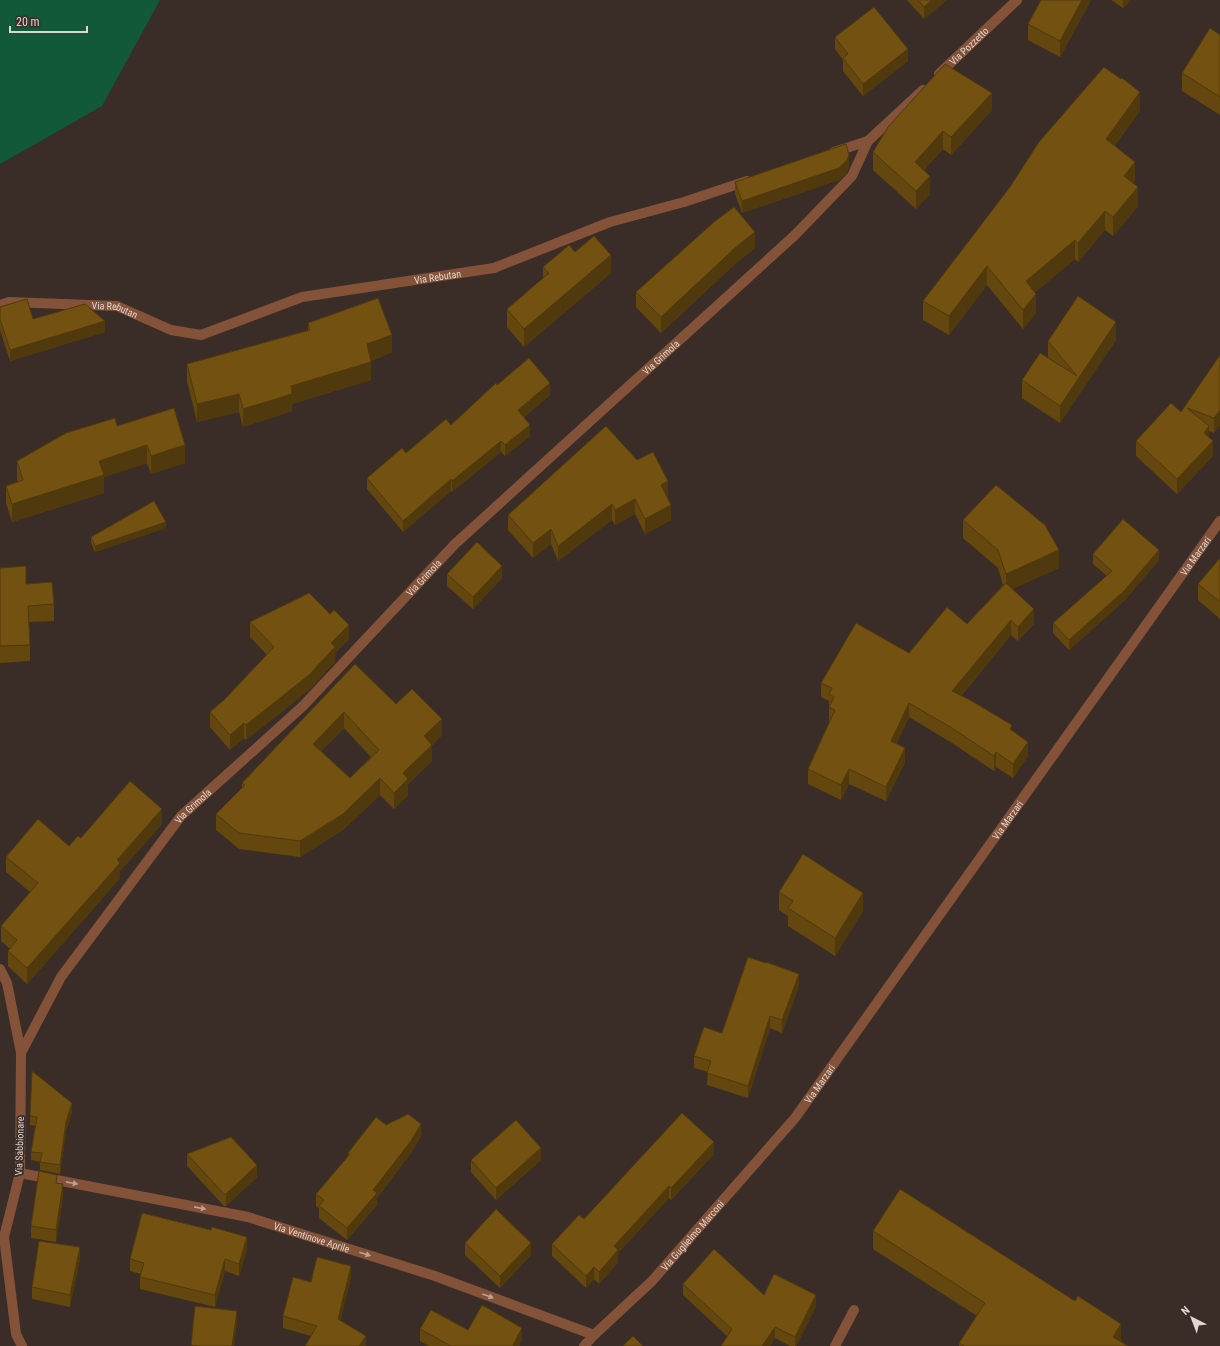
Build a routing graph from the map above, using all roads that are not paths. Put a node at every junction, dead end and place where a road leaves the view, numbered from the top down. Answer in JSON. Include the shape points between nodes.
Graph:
{"nodes":[{"id":1,"x":1017,"y":0,"type":"edge"},
{"id":2,"x":868,"y":141,"type":"junction"},
{"id":3,"x":824,"y":156,"type":"edge"},
{"id":4,"x":758,"y":178,"type":"edge"},
{"id":5,"x":0,"y":306,"type":"edge"},
{"id":6,"x":1220,"y":521,"type":"edge"},
{"id":7,"x":0,"y":969,"type":"edge"},
{"id":8,"x":21,"y":1053,"type":"junction"},
{"id":9,"x":795,"y":1118,"type":"joint"},
{"id":10,"x":20,"y":1173,"type":"junction"},
{"id":11,"x":854,"y":1310,"type":"dead end"},
{"id":12,"x":594,"y":1335,"type":"junction"},
{"id":13,"x":22,"y":1346,"type":"edge"},
{"id":14,"x":584,"y":1346,"type":"edge"},
{"id":15,"x":835,"y":1346,"type":"edge"}],
"edges":[{"from":1,"to":2,"type":"street","name":"Via Pozzetto"},
{"from":2,"to":3,"type":"street"},
{"from":2,"to":8,"type":"street","name":"Via Grimola","via":[[852,176],[795,235],[455,544],[303,706],[181,816],[61,977]]},
{"from":4,"to":5,"type":"street","name":"Via Rebutan","via":[[610,222],[494,268],[302,297],[201,336],[171,330],[117,306],[9,302]]},
{"from":6,"to":9,"type":"street","name":"Via Marzari"},
{"from":7,"to":8,"type":"street","name":"Via Sabbionare","via":[[7,983]]},
{"from":8,"to":10,"type":"street","name":"Via Sabbionare"},
{"from":9,"to":12,"type":"street","name":"Via Guglielmo Marconi","via":[[652,1281]]},
{"from":10,"to":12,"type":"street","name":"Via Ventinove Aprile","one_way":true,"via":[[248,1217],[435,1276]]},
{"from":10,"to":13,"type":"street","name":"Via Sabbionare","via":[[4,1238],[16,1334]]},
{"from":11,"to":15,"type":"street"},
{"from":12,"to":14,"type":"street","name":"Via Guglielmo Marconi"}]}
